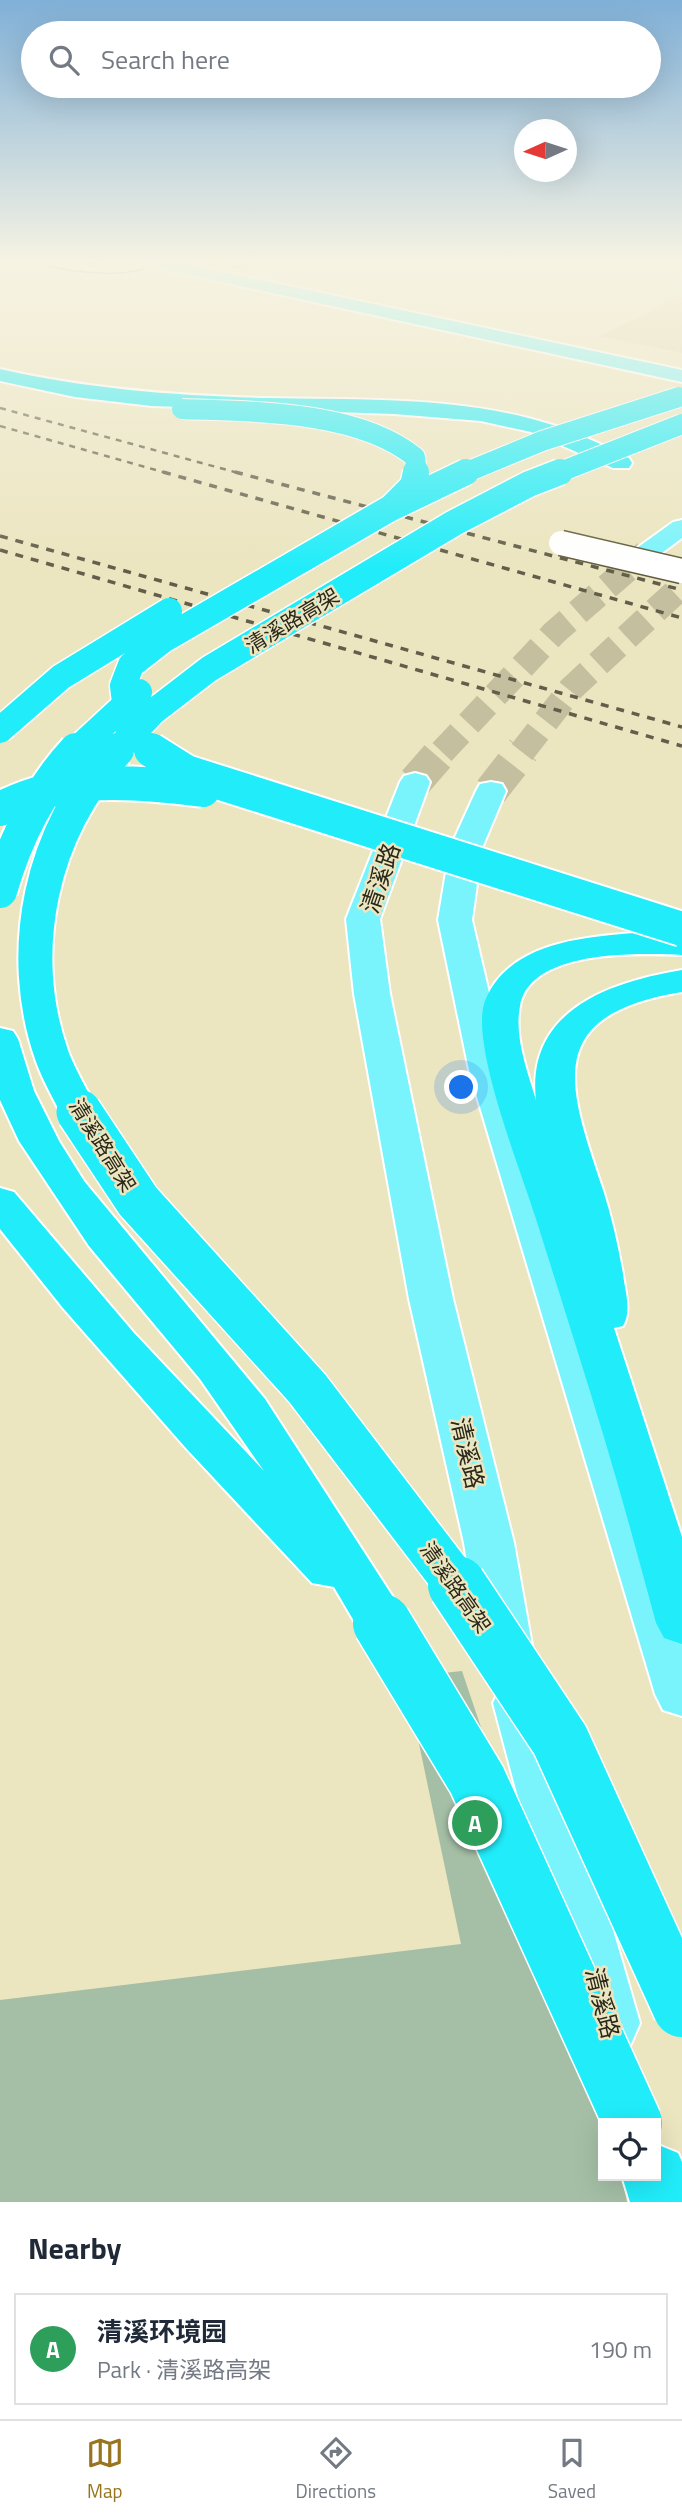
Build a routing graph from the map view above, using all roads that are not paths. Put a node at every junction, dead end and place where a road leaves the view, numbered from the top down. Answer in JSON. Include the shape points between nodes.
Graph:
{"nodes":[{"id":1,"x":533,"y":363,"type":"edge"},
{"id":2,"x":0,"y":375,"type":"edge"},
{"id":3,"x":0,"y":384,"type":"edge"},
{"id":4,"x":681,"y":402,"type":"edge"},
{"id":5,"x":389,"y":509,"type":"junction"},
{"id":6,"x":682,"y":527,"type":"edge"},
{"id":7,"x":561,"y":543,"type":"dead end"},
{"id":8,"x":646,"y":553,"type":"tunnel mouth"},
{"id":9,"x":682,"y":571,"type":"edge"},
{"id":10,"x":0,"y":730,"type":"edge"},
{"id":11,"x":415,"y":782,"type":"tunnel mouth"},
{"id":12,"x":491,"y":791,"type":"tunnel mouth"},
{"id":13,"x":0,"y":809,"type":"edge"},
{"id":14,"x":0,"y":891,"type":"edge"},
{"id":15,"x":682,"y":929,"type":"edge"},
{"id":16,"x":682,"y":945,"type":"edge"},
{"id":17,"x":682,"y":981,"type":"edge"},
{"id":18,"x":0,"y":1039,"type":"edge"},
{"id":19,"x":0,"y":1201,"type":"edge"},
{"id":20,"x":628,"y":1438,"type":"junction"},
{"id":21,"x":382,"y":1623,"type":"junction"},
{"id":22,"x":682,"y":1623,"type":"edge"},
{"id":23,"x":682,"y":1693,"type":"edge"},
{"id":24,"x":682,"y":2008,"type":"edge"},
{"id":25,"x":630,"y":2118,"type":"edge"},
{"id":26,"x":631,"y":2118,"type":"edge"},
{"id":27,"x":643,"y":2181,"type":"edge"},
{"id":28,"x":656,"y":2181,"type":"edge"},
{"id":29,"x":648,"y":2202,"type":"edge"},
{"id":30,"x":663,"y":2202,"type":"edge"}],
"edges":[{"from":1,"to":4,"type":"main road"},
{"from":2,"to":10,"type":"highway","bridge":true,"via":[[87,391],[183,401],[476,414],[539,428],[611,466],[487,461],[429,472],[404,482],[134,630],[61,677]]},
{"from":3,"to":5,"type":"highway","bridge":true,"via":[[123,403],[305,417],[377,432],[406,447],[419,468],[417,479]]},
{"from":4,"to":5,"type":"highway","bridge":true,"via":[[499,456]]},
{"from":4,"to":14,"type":"highway","name":"清溪路高架","bridge":true,"via":[[424,516],[180,662],[118,708],[64,764],[23,827]]},
{"from":4,"to":24,"type":"highway","name":"清溪路高架","bridge":true,"via":[[454,523],[209,669],[153,712],[108,759],[61,830],[46,872],[37,919],[38,999],[52,1056],[87,1128],[138,1201],[307,1388],[463,1591],[560,1740]]},
{"from":5,"to":15,"type":"highway","bridge":true,"via":[[163,640],[131,665],[123,686],[128,728],[155,754],[224,786]]},
{"from":6,"to":8,"type":"main road"},
{"from":7,"to":9,"type":"street","bridge":true},
{"from":11,"to":26,"type":"main road","name":"清溪路","via":[[363,919],[372,994],[431,1298],[489,1543],[510,1667],[606,2007]]},
{"from":12,"to":23,"type":"main road","via":[[466,848],[455,920],[488,1070]]},
{"from":13,"to":15,"type":"highway","bridge":true,"via":[[39,793],[109,782],[216,791],[297,809]]},
{"from":16,"to":20,"type":"highway","via":[[603,945],[563,952],[513,983],[502,1002],[500,1029],[518,1099]]},
{"from":17,"to":20,"type":"highway","via":[[622,993],[597,1007],[576,1025],[554,1070],[555,1097],[592,1221]]},
{"from":18,"to":21,"type":"highway","via":[[4,1062],[53,1163],[90,1219],[248,1410]]},
{"from":19,"to":21,"type":"highway","via":[[64,1284],[197,1434]]},
{"from":20,"to":22,"type":"highway"},
{"from":21,"to":25,"type":"highway","bridge":true,"via":[[477,1780]]},
{"from":27,"to":29,"type":"main road"},
{"from":28,"to":30,"type":"highway"}]}
